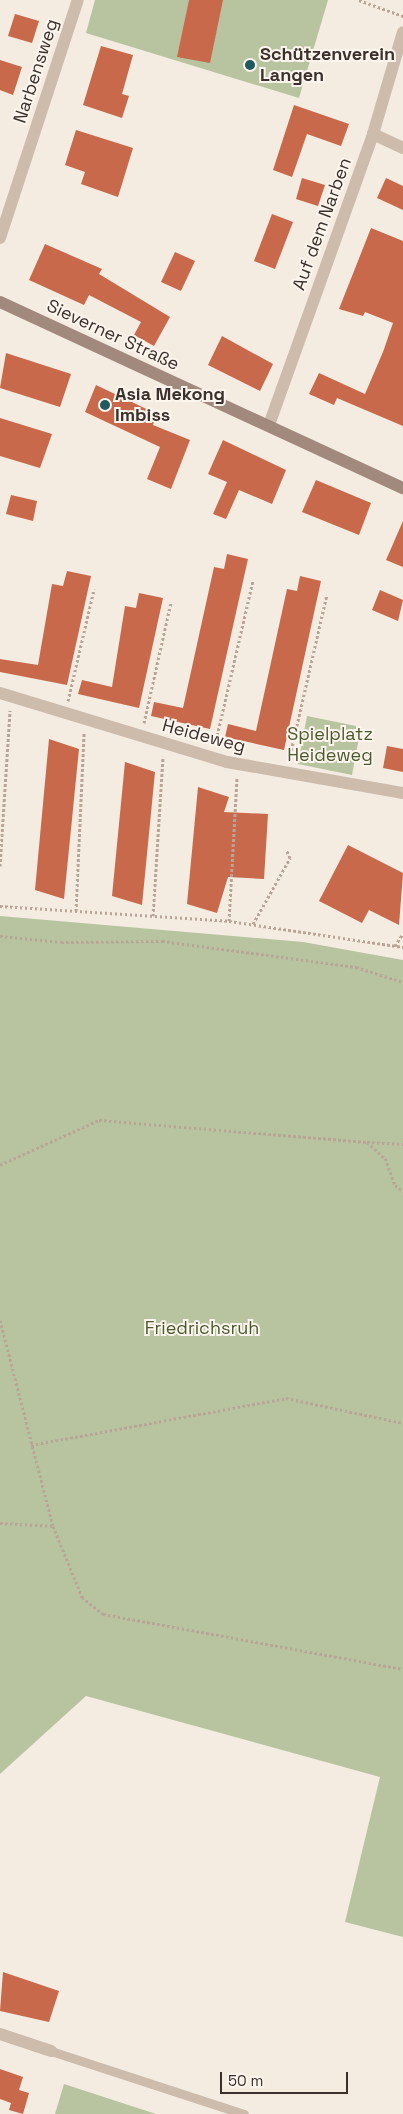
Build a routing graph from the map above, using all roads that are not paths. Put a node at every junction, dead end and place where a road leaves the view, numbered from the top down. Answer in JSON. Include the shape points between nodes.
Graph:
{"nodes":[{"id":1,"x":78,"y":0,"type":"edge"},
{"id":2,"x":403,"y":32,"type":"edge"},
{"id":3,"x":373,"y":134,"type":"junction"},
{"id":4,"x":403,"y":148,"type":"edge"},
{"id":5,"x":0,"y":238,"type":"edge"},
{"id":6,"x":0,"y":302,"type":"edge"},
{"id":7,"x":269,"y":425,"type":"junction"},
{"id":8,"x":403,"y":488,"type":"edge"},
{"id":9,"x":6,"y":695,"type":"edge"},
{"id":10,"x":403,"y":793,"type":"edge"},
{"id":11,"x":0,"y":2034,"type":"edge"},
{"id":12,"x":51,"y":2051,"type":"joint"},
{"id":13,"x":244,"y":2114,"type":"edge"}],
"edges":[{"from":1,"to":5,"type":"street","name":"Narbensweg"},
{"from":2,"to":3,"type":"street","name":"Auf dem Narben"},
{"from":3,"to":4,"type":"street"},
{"from":3,"to":7,"type":"street","name":"Auf dem Narben"},
{"from":6,"to":7,"type":"main road","name":"Sieverner Straße"},
{"from":7,"to":8,"type":"main road","name":"Sieverner Straße"},
{"from":9,"to":10,"type":"street","name":"Heideweg","via":[[212,758]]},
{"from":11,"to":12,"type":"street"},
{"from":12,"to":13,"type":"lane"}]}
